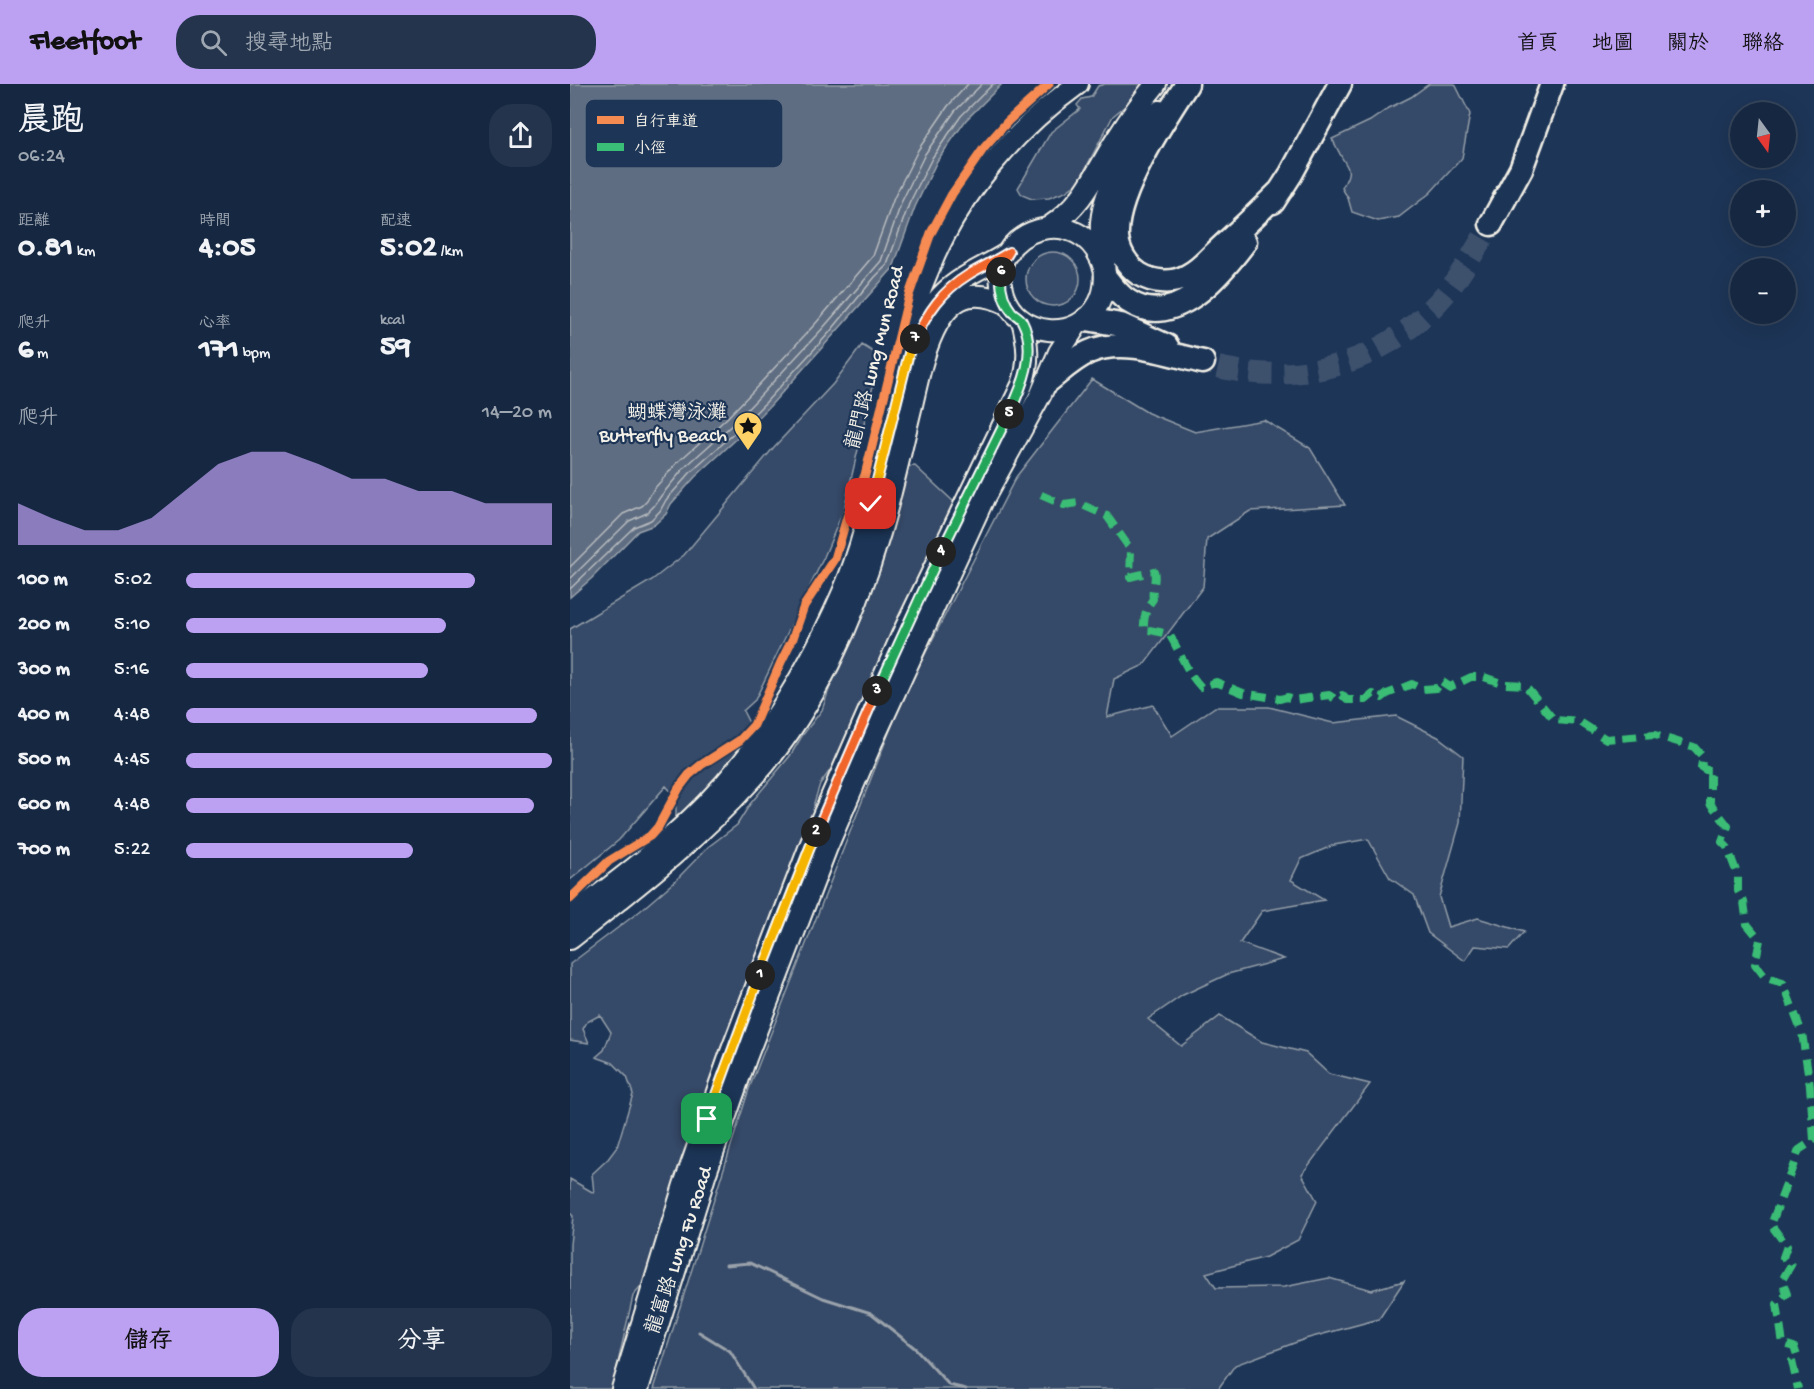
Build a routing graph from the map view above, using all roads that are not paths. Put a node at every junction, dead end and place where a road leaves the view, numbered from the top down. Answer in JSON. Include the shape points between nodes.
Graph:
{"nodes":[{"id":1,"x":1078,"y":84,"type":"edge"},
{"id":2,"x":1156,"y":84,"type":"edge"},
{"id":3,"x":1185,"y":84,"type":"edge"},
{"id":4,"x":1340,"y":84,"type":"edge"},
{"id":5,"x":1552,"y":84,"type":"edge"},
{"id":6,"x":1281,"y":190,"type":"junction"},
{"id":7,"x":1491,"y":224,"type":"tunnel mouth"},
{"id":8,"x":1049,"y":227,"type":"junction"},
{"id":9,"x":1009,"y":252,"type":"junction"},
{"id":10,"x":1105,"y":273,"type":"junction"},
{"id":11,"x":1007,"y":304,"type":"junction"},
{"id":12,"x":1022,"y":320,"type":"junction"},
{"id":13,"x":1082,"y":322,"type":"junction"},
{"id":14,"x":917,"y":351,"type":"junction"},
{"id":15,"x":1047,"y":382,"type":"junction"},
{"id":16,"x":570,"y":917,"type":"edge"},
{"id":17,"x":570,"y":939,"type":"edge"},
{"id":18,"x":622,"y":1389,"type":"edge"},
{"id":19,"x":638,"y":1389,"type":"edge"}],
"edges":[{"from":1,"to":14,"type":"main road","name":"龍門路 Lung Mun Road","via":[[1010,143],[956,214],[934,255],[914,309]]},
{"from":2,"to":8,"type":"main road","via":[[1125,125],[1081,200]]},
{"from":3,"to":6,"type":"highway","via":[[1153,139],[1124,202],[1117,237],[1129,264],[1142,276],[1160,281],[1188,276]]},
{"from":3,"to":10,"type":"main road","name":"龍富路 Lung Fu Road","via":[[1143,134],[1111,185],[1101,222]]},
{"from":4,"to":6,"type":"highway"},
{"from":5,"to":7,"type":"highway","via":[[1521,169]]},
{"from":6,"to":10,"type":"highway","via":[[1228,262],[1203,290],[1181,304],[1140,307],[1122,296]]},
{"from":8,"to":9,"type":"main road","via":[[1026,234]]},
{"from":8,"to":10,"type":"main road","via":[[1083,236],[1100,254]]},
{"from":9,"to":11,"type":"main road","via":[[1001,275]]},
{"from":9,"to":14,"type":"main road","via":[[944,293],[931,309]]},
{"from":10,"to":13,"type":"main road","name":"龍富路 Lung Fu Road","via":[[1098,306]]},
{"from":11,"to":12,"type":"main road"},
{"from":11,"to":14,"type":"main road","via":[[983,295],[957,302]]},
{"from":12,"to":13,"type":"main road","via":[[1047,331],[1067,329]]},
{"from":12,"to":18,"type":"main road","name":"龍富路 Lung Fu Road","via":[[1028,356],[1022,385],[901,637],[803,864],[684,1185]]},
{"from":13,"to":15,"type":"main road","name":"龍富路 Lung Fu Road","via":[[1059,352]]},
{"from":13,"to":15,"type":"highway","via":[[1121,325],[1210,365],[1137,348],[1108,347],[1083,355]]},
{"from":14,"to":16,"type":"main road","name":"龍門路 Lung Mun Road","via":[[853,566],[829,622],[788,698],[741,764],[706,804]]},
{"from":14,"to":17,"type":"main road","name":"龍門路 Lung Mun Road","via":[[892,490],[874,552],[814,694],[752,779],[701,831]]},
{"from":15,"to":19,"type":"main road","name":"龍富路 Lung Fu Road","via":[[984,498],[827,847],[746,1058]]}]}
